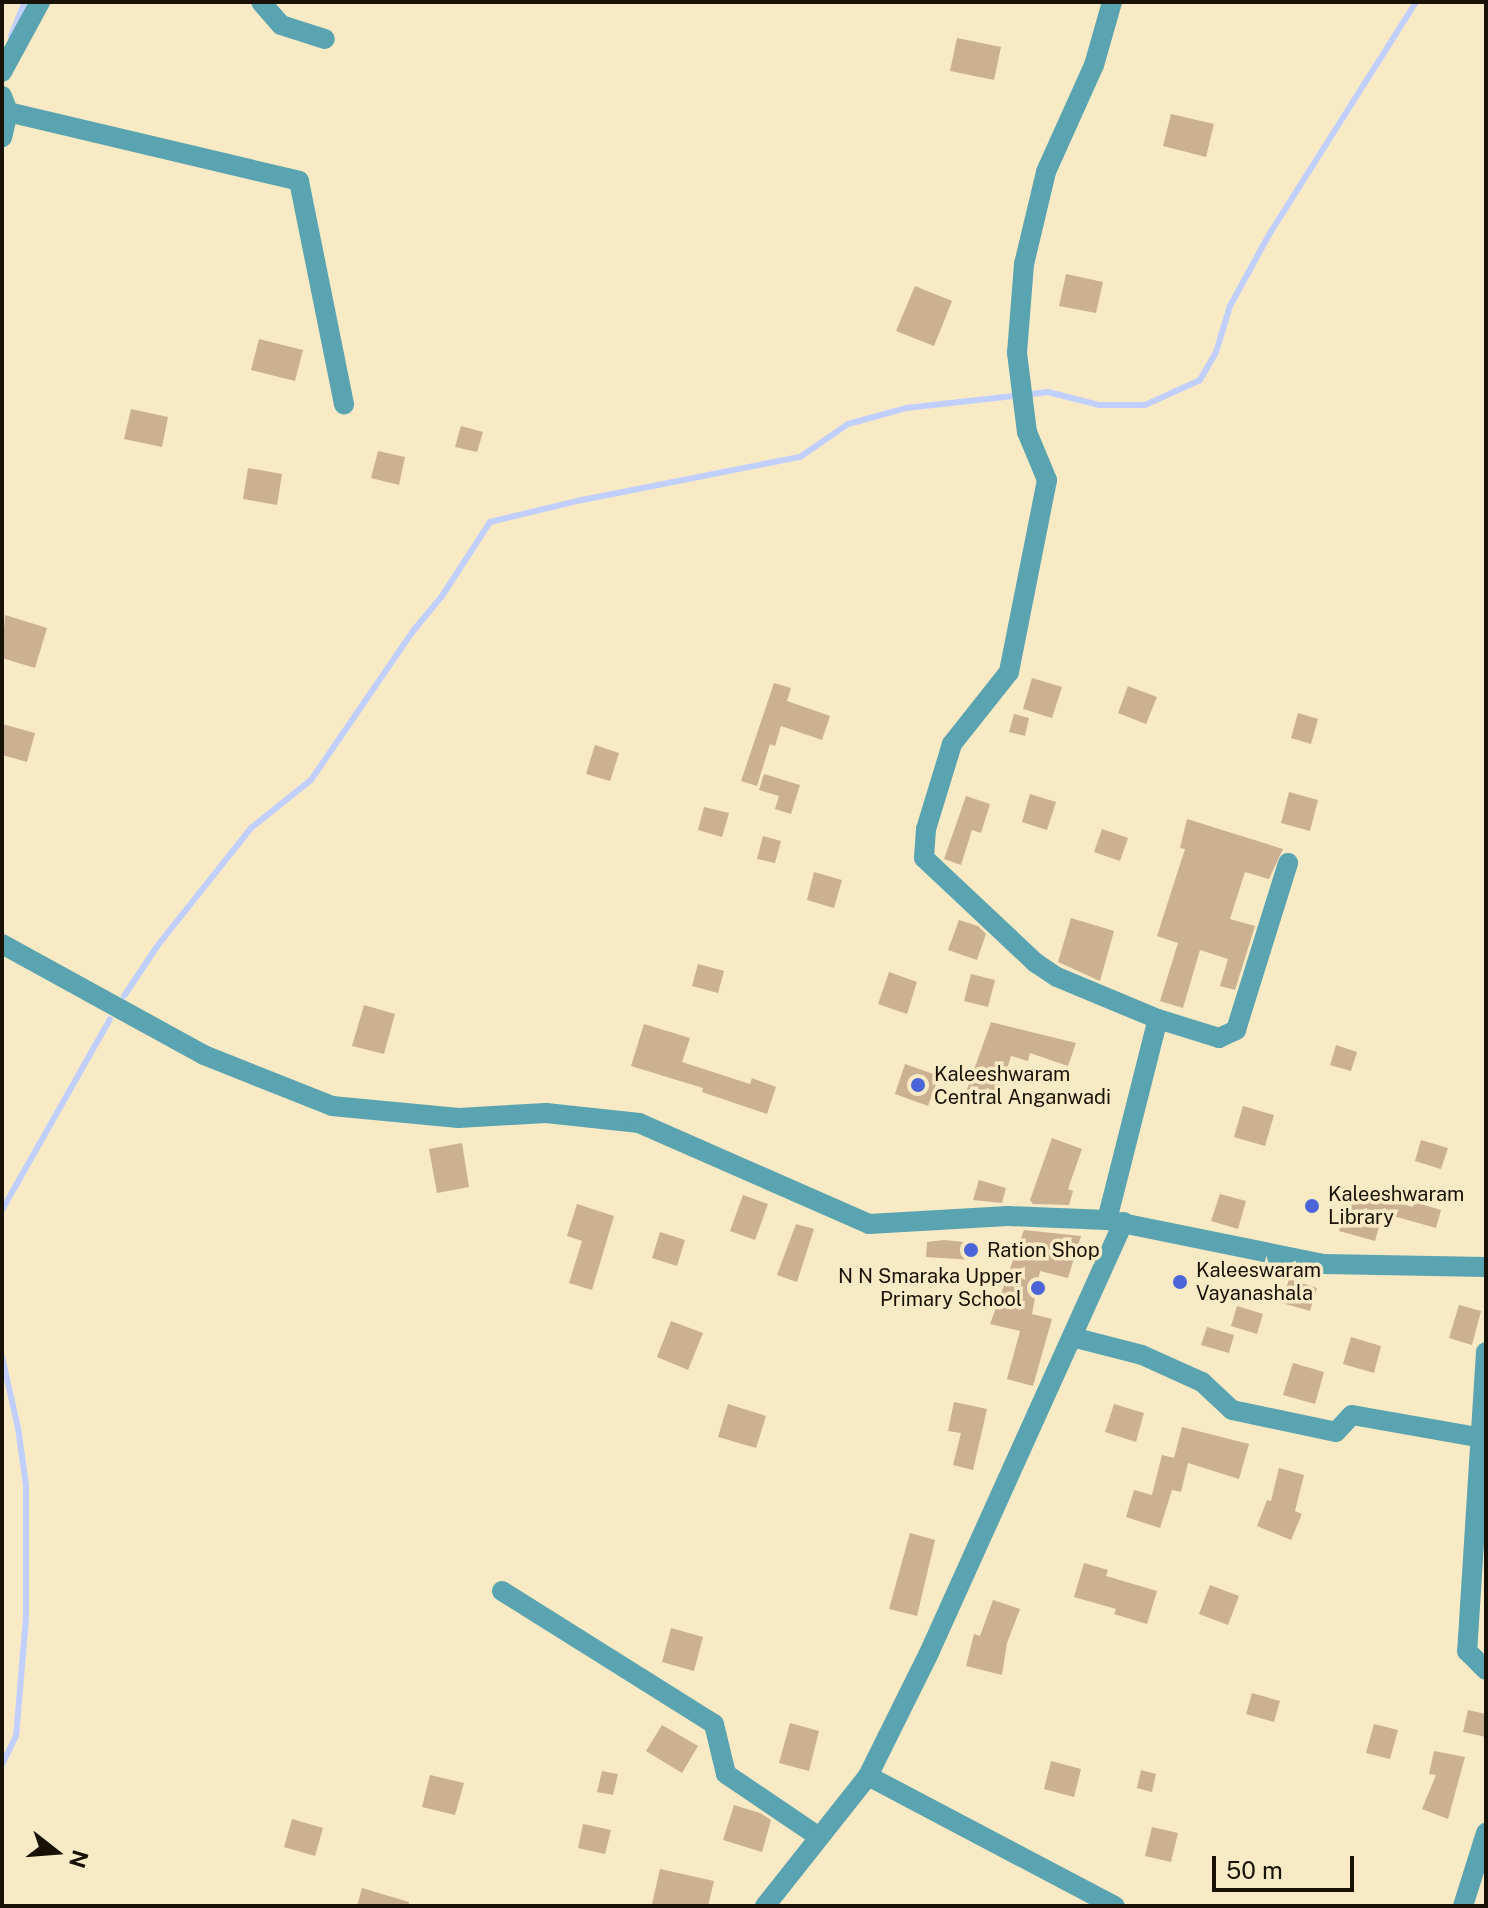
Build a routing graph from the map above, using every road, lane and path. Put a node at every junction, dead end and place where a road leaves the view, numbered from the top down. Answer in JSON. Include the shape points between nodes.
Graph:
{"nodes":[{"id":1,"x":40,"y":2,"type":"edge"},
{"id":2,"x":261,"y":2,"type":"edge"},
{"id":3,"x":1112,"y":2,"type":"edge"},
{"id":4,"x":325,"y":39,"type":"dead end"},
{"id":5,"x":2,"y":72,"type":"edge"},
{"id":6,"x":5,"y":104,"type":"edge"},
{"id":7,"x":2,"y":137,"type":"edge"},
{"id":8,"x":344,"y":405,"type":"dead end"},
{"id":9,"x":1288,"y":863,"type":"dead end"},
{"id":10,"x":2,"y":944,"type":"edge"},
{"id":11,"x":1158,"y":1019,"type":"junction"},
{"id":12,"x":1115,"y":1221,"type":"junction"},
{"id":13,"x":1486,"y":1267,"type":"edge"},
{"id":14,"x":1072,"y":1337,"type":"junction"},
{"id":15,"x":1486,"y":1352,"type":"edge"},
{"id":16,"x":1482,"y":1438,"type":"junction"},
{"id":17,"x":502,"y":1591,"type":"dead end"},
{"id":18,"x":1486,"y":1670,"type":"edge"},
{"id":19,"x":868,"y":1776,"type":"junction"},
{"id":20,"x":1486,"y":1833,"type":"edge"},
{"id":21,"x":819,"y":1837,"type":"junction"},
{"id":22,"x":765,"y":1906,"type":"edge"},
{"id":23,"x":1115,"y":1906,"type":"edge"},
{"id":24,"x":1463,"y":1906,"type":"edge"}],
"edges":[{"from":1,"to":5,"type":"street"},
{"from":2,"to":4,"type":"street","via":[[281,25]]},
{"from":3,"to":11,"type":"street","via":[[1094,65],[1046,172],[1024,264],[1017,353],[1027,432],[1047,480],[1009,672],[952,744],[926,829],[924,858],[1036,963]]},
{"from":6,"to":7,"type":"street"},
{"from":6,"to":8,"type":"street","via":[[299,181]]},
{"from":9,"to":11,"type":"street","via":[[1236,1030],[1219,1038]]},
{"from":10,"to":12,"type":"street","via":[[204,1055],[332,1106],[458,1118],[546,1113],[639,1123],[869,1224],[1008,1216]]},
{"from":11,"to":12,"type":"street"},
{"from":12,"to":13,"type":"street","via":[[1324,1264]]},
{"from":12,"to":14,"type":"street"},
{"from":14,"to":16,"type":"street","via":[[1142,1355],[1202,1382],[1232,1410],[1336,1432],[1352,1415]]},
{"from":14,"to":19,"type":"street"},
{"from":15,"to":16,"type":"street"},
{"from":16,"to":18,"type":"street","via":[[1467,1651]]},
{"from":17,"to":21,"type":"street","via":[[714,1724],[726,1774]]},
{"from":19,"to":21,"type":"street"},
{"from":19,"to":23,"type":"street"},
{"from":20,"to":24,"type":"street"},
{"from":21,"to":22,"type":"street"}]}
